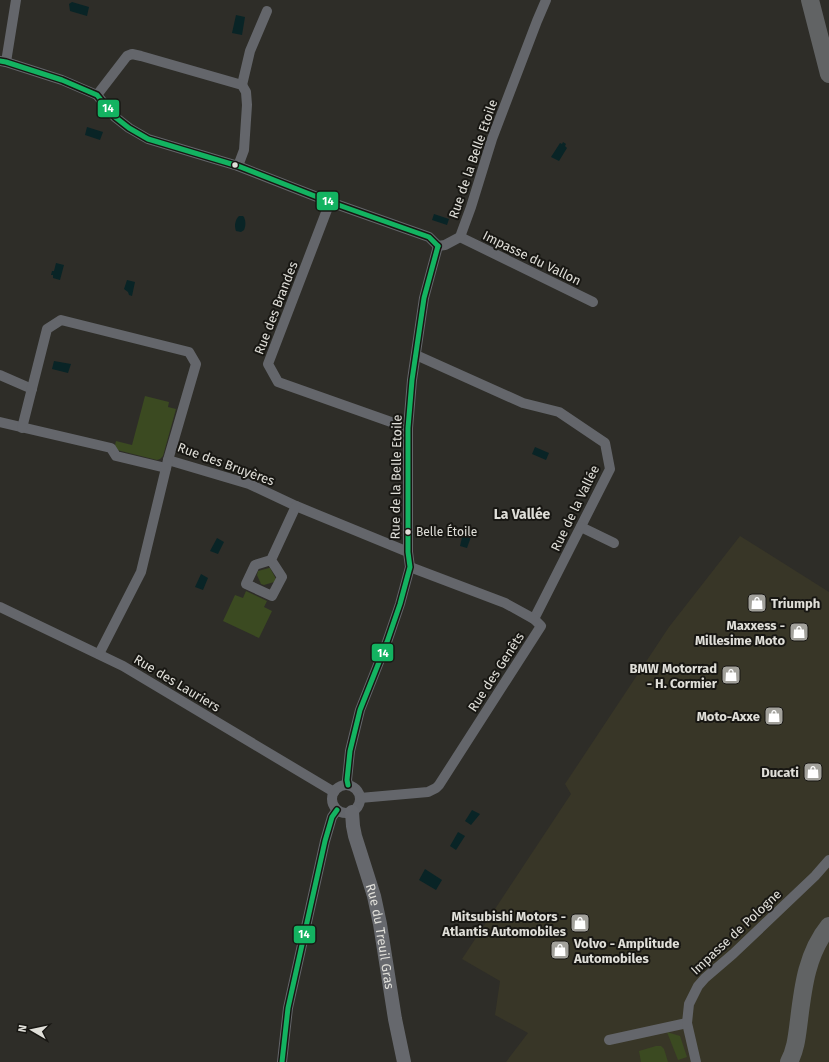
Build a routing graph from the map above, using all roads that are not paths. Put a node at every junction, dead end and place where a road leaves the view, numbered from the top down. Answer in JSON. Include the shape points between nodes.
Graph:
{"nodes":[{"id":1,"x":16,"y":0,"type":"edge"},
{"id":2,"x":546,"y":0,"type":"edge"},
{"id":3,"x":810,"y":0,"type":"edge"},
{"id":4,"x":267,"y":11,"type":"dead end"},
{"id":5,"x":3,"y":61,"type":"edge"},
{"id":6,"x":829,"y":74,"type":"edge"},
{"id":7,"x":242,"y":85,"type":"junction"},
{"id":8,"x":97,"y":95,"type":"junction"},
{"id":9,"x":238,"y":166,"type":"junction"},
{"id":10,"x":330,"y":202,"type":"junction"},
{"id":11,"x":460,"y":238,"type":"junction"},
{"id":12,"x":438,"y":246,"type":"junction"},
{"id":13,"x":593,"y":302,"type":"dead end"},
{"id":14,"x":416,"y":355,"type":"junction"},
{"id":15,"x":0,"y":375,"type":"edge"},
{"id":16,"x":32,"y":389,"type":"junction"},
{"id":17,"x":0,"y":422,"type":"edge"},
{"id":18,"x":22,"y":428,"type":"junction"},
{"id":19,"x":408,"y":428,"type":"junction"},
{"id":20,"x":167,"y":464,"type":"junction"},
{"id":21,"x":296,"y":506,"type":"junction"},
{"id":22,"x":581,"y":527,"type":"junction"},
{"id":23,"x":614,"y":544,"type":"dead end"},
{"id":24,"x":408,"y":552,"type":"junction"},
{"id":25,"x":271,"y":560,"type":"dead end"},
{"id":26,"x":410,"y":567,"type":"junction"},
{"id":27,"x":0,"y":607,"type":"edge"},
{"id":28,"x":534,"y":620,"type":"junction"},
{"id":29,"x":99,"y":654,"type":"junction"},
{"id":30,"x":348,"y":785,"type":"junction"},
{"id":31,"x":334,"y":792,"type":"junction"},
{"id":32,"x":360,"y":798,"type":"junction"},
{"id":33,"x":337,"y":810,"type":"junction"},
{"id":34,"x":352,"y":812,"type":"junction"},
{"id":35,"x":829,"y":860,"type":"edge"},
{"id":36,"x":829,"y":926,"type":"edge"},
{"id":37,"x":687,"y":1022,"type":"junction"},
{"id":38,"x":609,"y":1040,"type":"dead end"},
{"id":39,"x":696,"y":1061,"type":"edge"},
{"id":40,"x":282,"y":1062,"type":"edge"},
{"id":41,"x":404,"y":1062,"type":"edge"},
{"id":42,"x":788,"y":1062,"type":"edge"}],
"edges":[{"from":1,"to":5,"type":"street"},
{"from":2,"to":11,"type":"street","name":"Rue de la Belle Etoile","via":[[492,139]]},
{"from":3,"to":6,"type":"highway"},
{"from":4,"to":7,"type":"street","via":[[250,51]]},
{"from":5,"to":8,"type":"street","via":[[62,80]]},
{"from":7,"to":8,"type":"street","via":[[132,54],[127,56]]},
{"from":7,"to":9,"type":"street","via":[[246,92],[247,105],[244,150]]},
{"from":8,"to":9,"type":"street","via":[[115,117],[148,138]]},
{"from":9,"to":10,"type":"street"},
{"from":10,"to":12,"type":"street","via":[[429,237]]},
{"from":10,"to":19,"type":"street","name":"Rue des Brandes","via":[[268,364],[278,382]]},
{"from":11,"to":12,"type":"street","name":"Rue de la Belle Etoile"},
{"from":11,"to":13,"type":"street","name":"Impasse du Vallon"},
{"from":12,"to":14,"type":"street","name":"Rue de la Belle Etoile","via":[[424,298]]},
{"from":14,"to":19,"type":"street","name":"Rue de la Belle Etoile"},
{"from":14,"to":22,"type":"street","name":"Rue de la Vallée","via":[[523,404],[559,412],[605,443],[610,469]]},
{"from":15,"to":16,"type":"street"},
{"from":16,"to":18,"type":"street","name":"Rue des Bruyères"},
{"from":16,"to":20,"type":"street","name":"Rue des Bruyères","via":[[47,329],[61,320],[189,352],[196,364]]},
{"from":17,"to":18,"type":"street"},
{"from":18,"to":20,"type":"street","via":[[111,448],[116,456]]},
{"from":19,"to":24,"type":"street","name":"Rue de la Belle Etoile"},
{"from":20,"to":21,"type":"street","name":"Rue des Bruyères","via":[[249,484]]},
{"from":20,"to":29,"type":"street","via":[[140,572]]},
{"from":21,"to":24,"type":"street","name":"Rue des Bruyères"},
{"from":21,"to":25,"type":"street"},
{"from":22,"to":23,"type":"street"},
{"from":22,"to":28,"type":"street","name":"Rue de la Vallée"},
{"from":24,"to":26,"type":"street","name":"Rue de la Belle Etoile"},
{"from":26,"to":28,"type":"street","name":"Rue des Genêts","via":[[505,604]]},
{"from":26,"to":30,"type":"street","name":"Rue de la Belle Etoile","via":[[387,642],[360,710],[350,751]]},
{"from":27,"to":29,"type":"street","name":"Rue des Lauriers"},
{"from":28,"to":32,"type":"street","name":"Rue des Genêts","via":[[542,626],[440,785],[428,792]]},
{"from":29,"to":31,"type":"street","name":"Rue des Lauriers"},
{"from":30,"to":31,"type":"street","via":[[340,786]]},
{"from":30,"to":32,"type":"street","via":[[355,788]]},
{"from":31,"to":33,"type":"street","via":[[332,800]]},
{"from":32,"to":34,"type":"street","via":[[358,808]]},
{"from":33,"to":34,"type":"street"},
{"from":33,"to":40,"type":"street","via":[[328,830],[290,1000]]},
{"from":34,"to":41,"type":"street","name":"Rue du Treuil Gras","via":[[354,831],[380,924]]},
{"from":35,"to":37,"type":"street","name":"Impasse de Pologne","via":[[701,982],[688,1008]]},
{"from":36,"to":42,"type":"highway","via":[[817,944],[807,971],[795,1046]]},
{"from":37,"to":38,"type":"street"},
{"from":37,"to":39,"type":"street","name":"Impasse de Pologne"}]}
